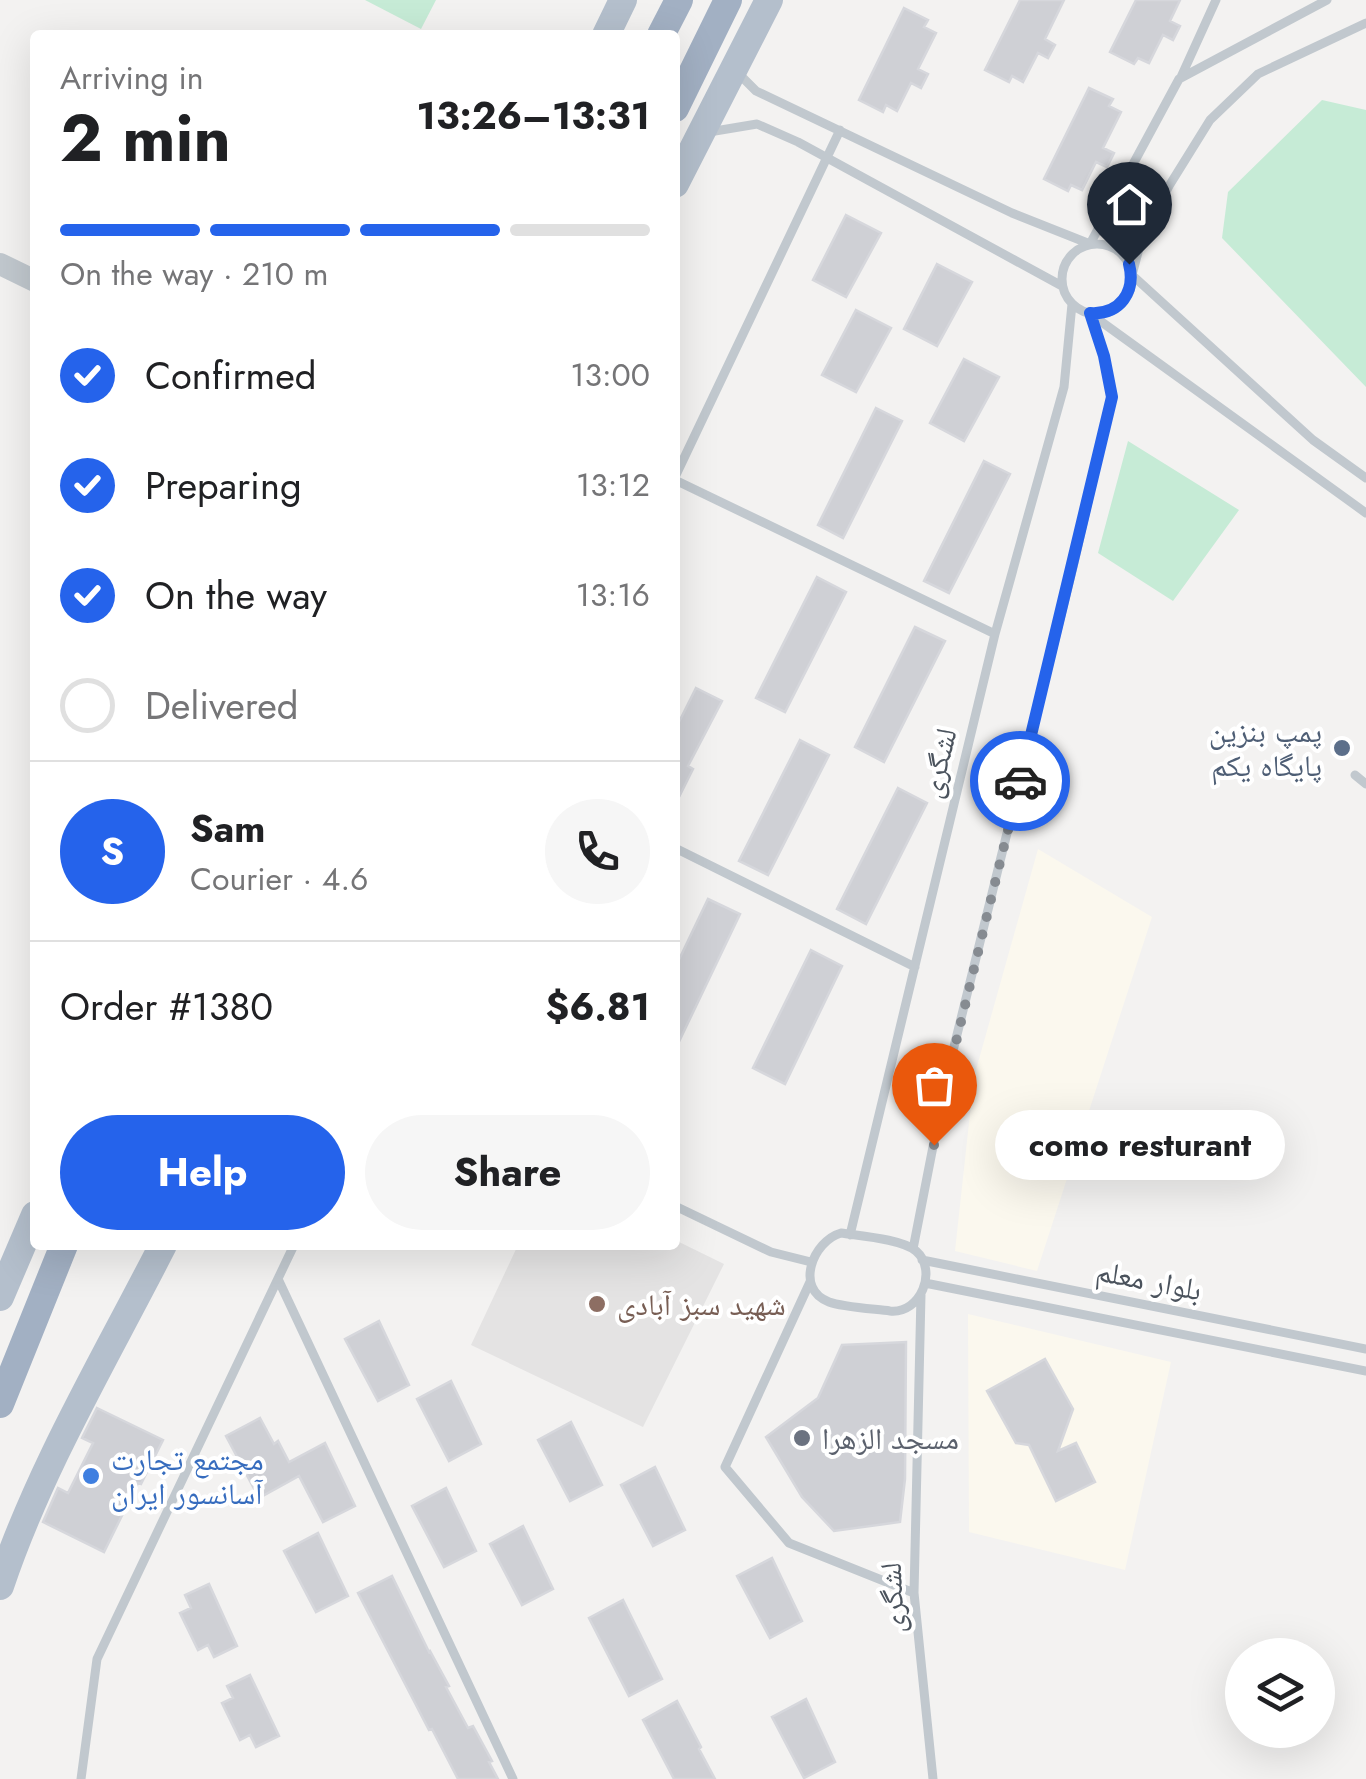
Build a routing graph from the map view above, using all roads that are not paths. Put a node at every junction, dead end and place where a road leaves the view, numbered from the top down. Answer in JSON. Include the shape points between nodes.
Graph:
{"nodes":[{"id":1,"x":624,"y":0,"type":"edge"},
{"id":2,"x":679,"y":0,"type":"edge"},
{"id":3,"x":728,"y":0,"type":"edge"},
{"id":4,"x":769,"y":0,"type":"edge"},
{"id":5,"x":1216,"y":0,"type":"edge"},
{"id":6,"x":1328,"y":0,"type":"edge"},
{"id":7,"x":1366,"y":24,"type":"edge"},
{"id":8,"x":609,"y":30,"type":"edge"},
{"id":9,"x":664,"y":30,"type":"edge"},
{"id":10,"x":734,"y":70,"type":"junction"},
{"id":11,"x":1180,"y":79,"type":"junction"},
{"id":12,"x":680,"y":98,"type":"edge"},
{"id":13,"x":840,"y":130,"type":"junction"},
{"id":14,"x":702,"y":133,"type":"junction"},
{"id":15,"x":826,"y":159,"type":"junction"},
{"id":16,"x":680,"y":175,"type":"edge"},
{"id":17,"x":1090,"y":244,"type":"junction"},
{"id":18,"x":0,"y":264,"type":"edge"},
{"id":19,"x":1132,"y":275,"type":"junction"},
{"id":20,"x":30,"y":279,"type":"edge"},
{"id":21,"x":1062,"y":286,"type":"junction"},
{"id":22,"x":1072,"y":304,"type":"junction"},
{"id":23,"x":1090,"y":313,"type":"junction"},
{"id":24,"x":680,"y":468,"type":"edge"},
{"id":25,"x":1366,"y":478,"type":"edge"},
{"id":26,"x":680,"y":481,"type":"edge"},
{"id":27,"x":1366,"y":514,"type":"edge"},
{"id":28,"x":995,"y":634,"type":"junction"},
{"id":29,"x":1354,"y":775,"type":"dead end"},
{"id":30,"x":1366,"y":784,"type":"edge"},
{"id":31,"x":680,"y":850,"type":"edge"},
{"id":32,"x":915,"y":967,"type":"junction"},
{"id":33,"x":680,"y":1208,"type":"edge"},
{"id":34,"x":30,"y":1226,"type":"edge"},
{"id":35,"x":850,"y":1235,"type":"junction"},
{"id":36,"x":914,"y":1249,"type":"junction"},
{"id":37,"x":62,"y":1250,"type":"edge"},
{"id":38,"x":160,"y":1250,"type":"edge"},
{"id":39,"x":292,"y":1250,"type":"edge"},
{"id":40,"x":922,"y":1260,"type":"junction"},
{"id":41,"x":811,"y":1262,"type":"junction"},
{"id":42,"x":278,"y":1280,"type":"junction"},
{"id":43,"x":810,"y":1282,"type":"junction"},
{"id":44,"x":925,"y":1283,"type":"junction"},
{"id":45,"x":921,"y":1295,"type":"junction"},
{"id":46,"x":0,"y":1297,"type":"edge"},
{"id":47,"x":1366,"y":1349,"type":"edge"},
{"id":48,"x":1366,"y":1371,"type":"edge"},
{"id":49,"x":0,"y":1404,"type":"edge"},
{"id":50,"x":0,"y":1586,"type":"edge"},
{"id":51,"x":914,"y":1593,"type":"junction"},
{"id":52,"x":81,"y":1779,"type":"edge"},
{"id":53,"x":513,"y":1779,"type":"edge"},
{"id":54,"x":933,"y":1779,"type":"edge"}],
"edges":[{"from":1,"to":8,"type":"main road"},
{"from":2,"to":9,"type":"highway"},
{"from":3,"to":12,"type":"highway"},
{"from":4,"to":10,"type":"main road"},
{"from":5,"to":11,"type":"lane"},
{"from":6,"to":11,"type":"lane"},
{"from":7,"to":19,"type":"lane","via":[[1258,74],[1210,120],[1140,241]]},
{"from":10,"to":13,"type":"lane","via":[[756,91]]},
{"from":10,"to":14,"type":"main road"},
{"from":11,"to":17,"type":"lane"},
{"from":13,"to":15,"type":"lane"},
{"from":13,"to":17,"type":"lane"},
{"from":14,"to":15,"type":"lane","via":[[757,124]]},
{"from":14,"to":16,"type":"main road"},
{"from":15,"to":21,"type":"lane"},
{"from":15,"to":24,"type":"lane"},
{"from":17,"to":19,"type":"lane","via":[[1122,254]]},
{"from":17,"to":21,"type":"lane","via":[[1071,255]]},
{"from":18,"to":20,"type":"street"},
{"from":19,"to":23,"type":"lane","via":[[1120,305]]},
{"from":19,"to":25,"type":"lane","via":[[1313,440]]},
{"from":21,"to":22,"type":"lane"},
{"from":22,"to":23,"type":"lane"},
{"from":22,"to":28,"type":"lane","name":"لشگری","via":[[1064,387]]},
{"from":23,"to":27,"type":"lane"},
{"from":23,"to":36,"type":"lane","via":[[1112,397],[948,1075]]},
{"from":26,"to":28,"type":"lane"},
{"from":28,"to":32,"type":"lane","name":"لشگری"},
{"from":29,"to":30,"type":"lane"},
{"from":31,"to":32,"type":"lane"},
{"from":32,"to":35,"type":"lane","name":"لشگری"},
{"from":33,"to":41,"type":"lane","via":[[771,1252]]},
{"from":34,"to":46,"type":"main road"},
{"from":35,"to":36,"type":"lane"},
{"from":35,"to":41,"type":"lane","via":[[832,1236]]},
{"from":36,"to":40,"type":"lane"},
{"from":37,"to":49,"type":"highway"},
{"from":38,"to":50,"type":"main road","via":[[48,1467]]},
{"from":39,"to":42,"type":"lane"},
{"from":40,"to":44,"type":"lane"},
{"from":40,"to":47,"type":"lane","name":"بلوار معلم"},
{"from":41,"to":43,"type":"lane"},
{"from":42,"to":52,"type":"lane","via":[[97,1659]]},
{"from":42,"to":53,"type":"lane"},
{"from":43,"to":45,"type":"lane","via":[[828,1302],[896,1312]]},
{"from":43,"to":51,"type":"lane","via":[[725,1467],[789,1543]]},
{"from":44,"to":45,"type":"lane"},
{"from":44,"to":48,"type":"lane","name":"بلوار معلم"},
{"from":45,"to":51,"type":"lane","name":"لشگری"},
{"from":51,"to":54,"type":"lane","name":"لشگری"}]}
